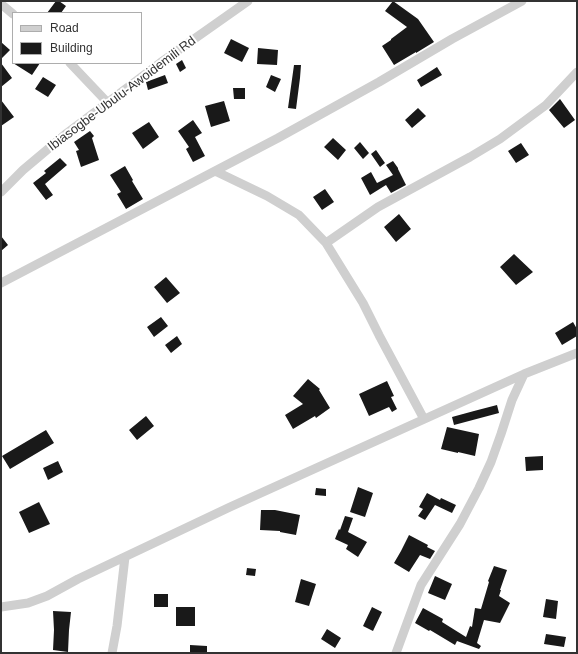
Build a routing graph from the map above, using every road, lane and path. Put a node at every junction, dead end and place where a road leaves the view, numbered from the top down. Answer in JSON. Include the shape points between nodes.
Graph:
{"nodes":[{"id":1,"x":248,"y":1,"type":"edge"},
{"id":2,"x":522,"y":1,"type":"edge"},
{"id":3,"x":1,"y":4,"type":"edge"},
{"id":4,"x":12,"y":13,"type":"edge"},
{"id":5,"x":71,"y":64,"type":"edge"},
{"id":6,"x":577,"y":72,"type":"edge"},
{"id":7,"x":108,"y":102,"type":"junction"},
{"id":8,"x":215,"y":171,"type":"junction"},
{"id":9,"x":1,"y":192,"type":"edge"},
{"id":10,"x":326,"y":243,"type":"junction"},
{"id":11,"x":1,"y":283,"type":"edge"},
{"id":12,"x":577,"y":353,"type":"edge"},
{"id":13,"x":524,"y":374,"type":"junction"},
{"id":14,"x":502,"y":384,"type":"junction"},
{"id":15,"x":512,"y":400,"type":"junction"},
{"id":16,"x":424,"y":419,"type":"junction"},
{"id":17,"x":125,"y":557,"type":"junction"},
{"id":18,"x":1,"y":607,"type":"edge"},
{"id":19,"x":112,"y":653,"type":"edge"},
{"id":20,"x":396,"y":653,"type":"edge"}],
"edges":[{"from":1,"to":7,"type":"street","name":"Ibiasogbe-Ubulu-Awoidemili Rd"},
{"from":2,"to":8,"type":"street"},
{"from":3,"to":4,"type":"street"},
{"from":5,"to":7,"type":"street"},
{"from":6,"to":10,"type":"street","via":[[546,105],[500,138],[378,207]]},
{"from":7,"to":9,"type":"street","name":"Ibiasogbe-Ubulu-Awoidemili Rd","via":[[23,170]]},
{"from":8,"to":10,"type":"street","via":[[299,215]]},
{"from":8,"to":11,"type":"street"},
{"from":10,"to":16,"type":"street","via":[[363,303]]},
{"from":12,"to":13,"type":"street"},
{"from":13,"to":14,"type":"street"},
{"from":13,"to":15,"type":"street"},
{"from":14,"to":15,"type":"street","via":[[511,394]]},
{"from":14,"to":16,"type":"street"},
{"from":15,"to":20,"type":"street","via":[[491,462],[460,524],[421,585]]},
{"from":16,"to":17,"type":"street"},
{"from":17,"to":18,"type":"street","via":[[47,596],[28,603]]},
{"from":17,"to":19,"type":"street"}]}
